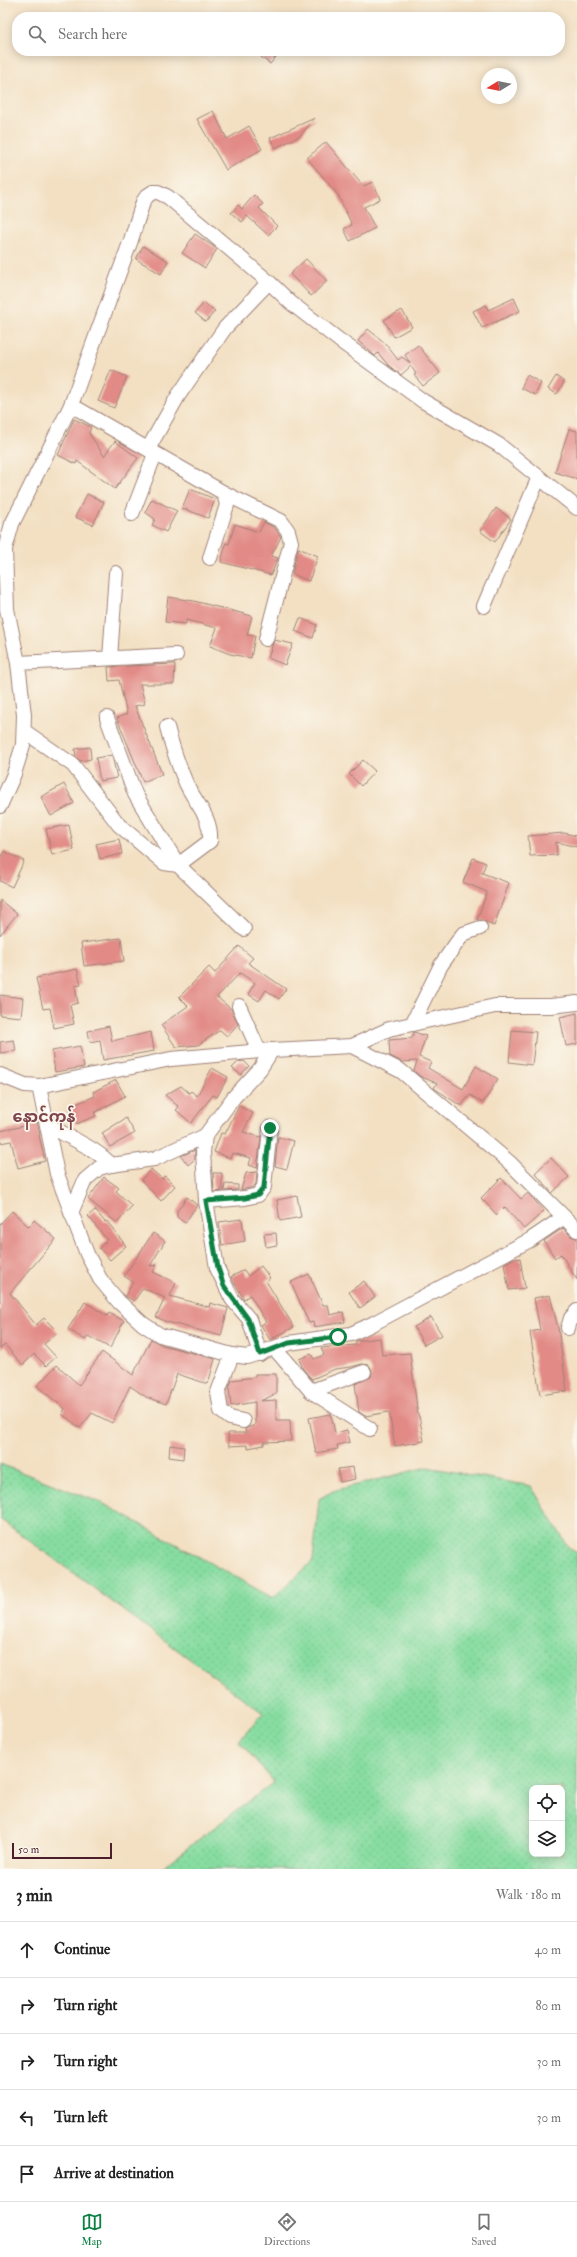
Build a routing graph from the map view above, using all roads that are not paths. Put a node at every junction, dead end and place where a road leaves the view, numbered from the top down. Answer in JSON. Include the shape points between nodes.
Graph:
{"nodes":[{"id":1,"x":269,"y":282,"type":"junction"},
{"id":2,"x":71,"y":405,"type":"junction"},
{"id":3,"x":152,"y":451,"type":"junction"},
{"id":4,"x":539,"y":477,"type":"junction"},
{"id":5,"x":224,"y":493,"type":"junction"},
{"id":6,"x":577,"y":508,"type":"edge"},
{"id":7,"x":132,"y":514,"type":"dead end"},
{"id":8,"x":210,"y":558,"type":"dead end"},
{"id":9,"x":116,"y":573,"type":"dead end"},
{"id":10,"x":484,"y":606,"type":"dead end"},
{"id":11,"x":266,"y":639,"type":"dead end"},
{"id":12,"x":176,"y":655,"type":"dead end"},
{"id":13,"x":110,"y":658,"type":"junction"},
{"id":14,"x":18,"y":663,"type":"junction"},
{"id":15,"x":107,"y":718,"type":"dead end"},
{"id":16,"x":167,"y":727,"type":"dead end"},
{"id":17,"x":24,"y":731,"type":"junction"},
{"id":18,"x":0,"y":806,"type":"edge"},
{"id":19,"x":178,"y":865,"type":"junction"},
{"id":20,"x":244,"y":928,"type":"dead end"},
{"id":21,"x":480,"y":928,"type":"dead end"},
{"id":22,"x":577,"y":1003,"type":"edge"},
{"id":23,"x":239,"y":1006,"type":"dead end"},
{"id":24,"x":412,"y":1024,"type":"junction"},
{"id":25,"x":352,"y":1046,"type":"junction"},
{"id":26,"x":266,"y":1050,"type":"junction"},
{"id":27,"x":0,"y":1074,"type":"edge"},
{"id":28,"x":39,"y":1086,"type":"junction"},
{"id":29,"x":47,"y":1124,"type":"junction"},
{"id":30,"x":270,"y":1128,"type":"dead end"},
{"id":31,"x":206,"y":1136,"type":"junction"},
{"id":32,"x":111,"y":1164,"type":"junction"},
{"id":33,"x":206,"y":1201,"type":"junction"},
{"id":34,"x":71,"y":1213,"type":"junction"},
{"id":35,"x":564,"y":1217,"type":"junction"},
{"id":36,"x":577,"y":1230,"type":"edge"},
{"id":37,"x":577,"y":1311,"type":"edge"},
{"id":38,"x":568,"y":1328,"type":"dead end"},
{"id":39,"x":275,"y":1349,"type":"junction"},
{"id":40,"x":260,"y":1354,"type":"junction"},
{"id":41,"x":232,"y":1355,"type":"junction"},
{"id":42,"x":364,"y":1372,"type":"dead end"},
{"id":43,"x":311,"y":1391,"type":"junction"},
{"id":44,"x":243,"y":1421,"type":"dead end"},
{"id":45,"x":370,"y":1429,"type":"dead end"}],
"edges":[{"from":1,"to":2,"type":"street","via":[[168,197],[153,192],[147,196]]},
{"from":1,"to":3,"type":"street","via":[[225,328],[178,396]]},
{"from":1,"to":4,"type":"street","via":[[297,308],[423,401],[499,445]]},
{"from":2,"to":3,"type":"street"},
{"from":2,"to":14,"type":"street","via":[[12,524],[5,549],[7,609]]},
{"from":3,"to":5,"type":"street"},
{"from":3,"to":7,"type":"street"},
{"from":4,"to":6,"type":"street"},
{"from":4,"to":10,"type":"street"},
{"from":5,"to":8,"type":"street","via":[[227,505]]},
{"from":5,"to":11,"type":"street","via":[[281,521],[288,531],[291,542]]},
{"from":9,"to":13,"type":"street"},
{"from":12,"to":13,"type":"street"},
{"from":13,"to":14,"type":"street"},
{"from":14,"to":17,"type":"street"},
{"from":15,"to":19,"type":"street","via":[[135,794]]},
{"from":16,"to":19,"type":"street","via":[[186,784],[211,830],[210,841]]},
{"from":17,"to":18,"type":"street","via":[[23,745],[14,774]]},
{"from":17,"to":19,"type":"street","via":[[73,765],[119,825],[164,863]]},
{"from":19,"to":20,"type":"street"},
{"from":21,"to":24,"type":"street","via":[[463,934],[445,959]]},
{"from":22,"to":24,"type":"street","via":[[551,1006],[495,1006]]},
{"from":23,"to":26,"type":"street"},
{"from":24,"to":25,"type":"street","via":[[389,1029]]},
{"from":25,"to":26,"type":"street"},
{"from":25,"to":35,"type":"street","via":[[401,1071],[509,1162]]},
{"from":26,"to":28,"type":"street","via":[[171,1059]]},
{"from":26,"to":31,"type":"street","via":[[260,1069],[234,1097]]},
{"from":27,"to":28,"type":"street","via":[[25,1085]]},
{"from":28,"to":29,"type":"street"},
{"from":29,"to":32,"type":"street","via":[[102,1156]]},
{"from":29,"to":34,"type":"street","via":[[57,1174]]},
{"from":30,"to":33,"type":"street","via":[[264,1187],[258,1195]]},
{"from":31,"to":32,"type":"street","via":[[154,1159]]},
{"from":31,"to":33,"type":"street","via":[[203,1152]]},
{"from":32,"to":34,"type":"street","via":[[99,1168],[85,1180]]},
{"from":33,"to":40,"type":"street","via":[[218,1268],[224,1286],[248,1319]]},
{"from":34,"to":41,"type":"street","via":[[100,1279],[119,1302],[143,1324],[160,1335]]},
{"from":35,"to":36,"type":"street"},
{"from":35,"to":39,"type":"street","via":[[535,1237],[368,1326],[338,1337],[300,1340]]},
{"from":37,"to":38,"type":"street","via":[[571,1318]]},
{"from":39,"to":40,"type":"street"},
{"from":39,"to":43,"type":"street"},
{"from":40,"to":41,"type":"street","via":[[247,1357]]},
{"from":41,"to":44,"type":"street","via":[[218,1392],[220,1405],[221,1411],[230,1418]]},
{"from":42,"to":43,"type":"street"},
{"from":43,"to":45,"type":"street"}]}
